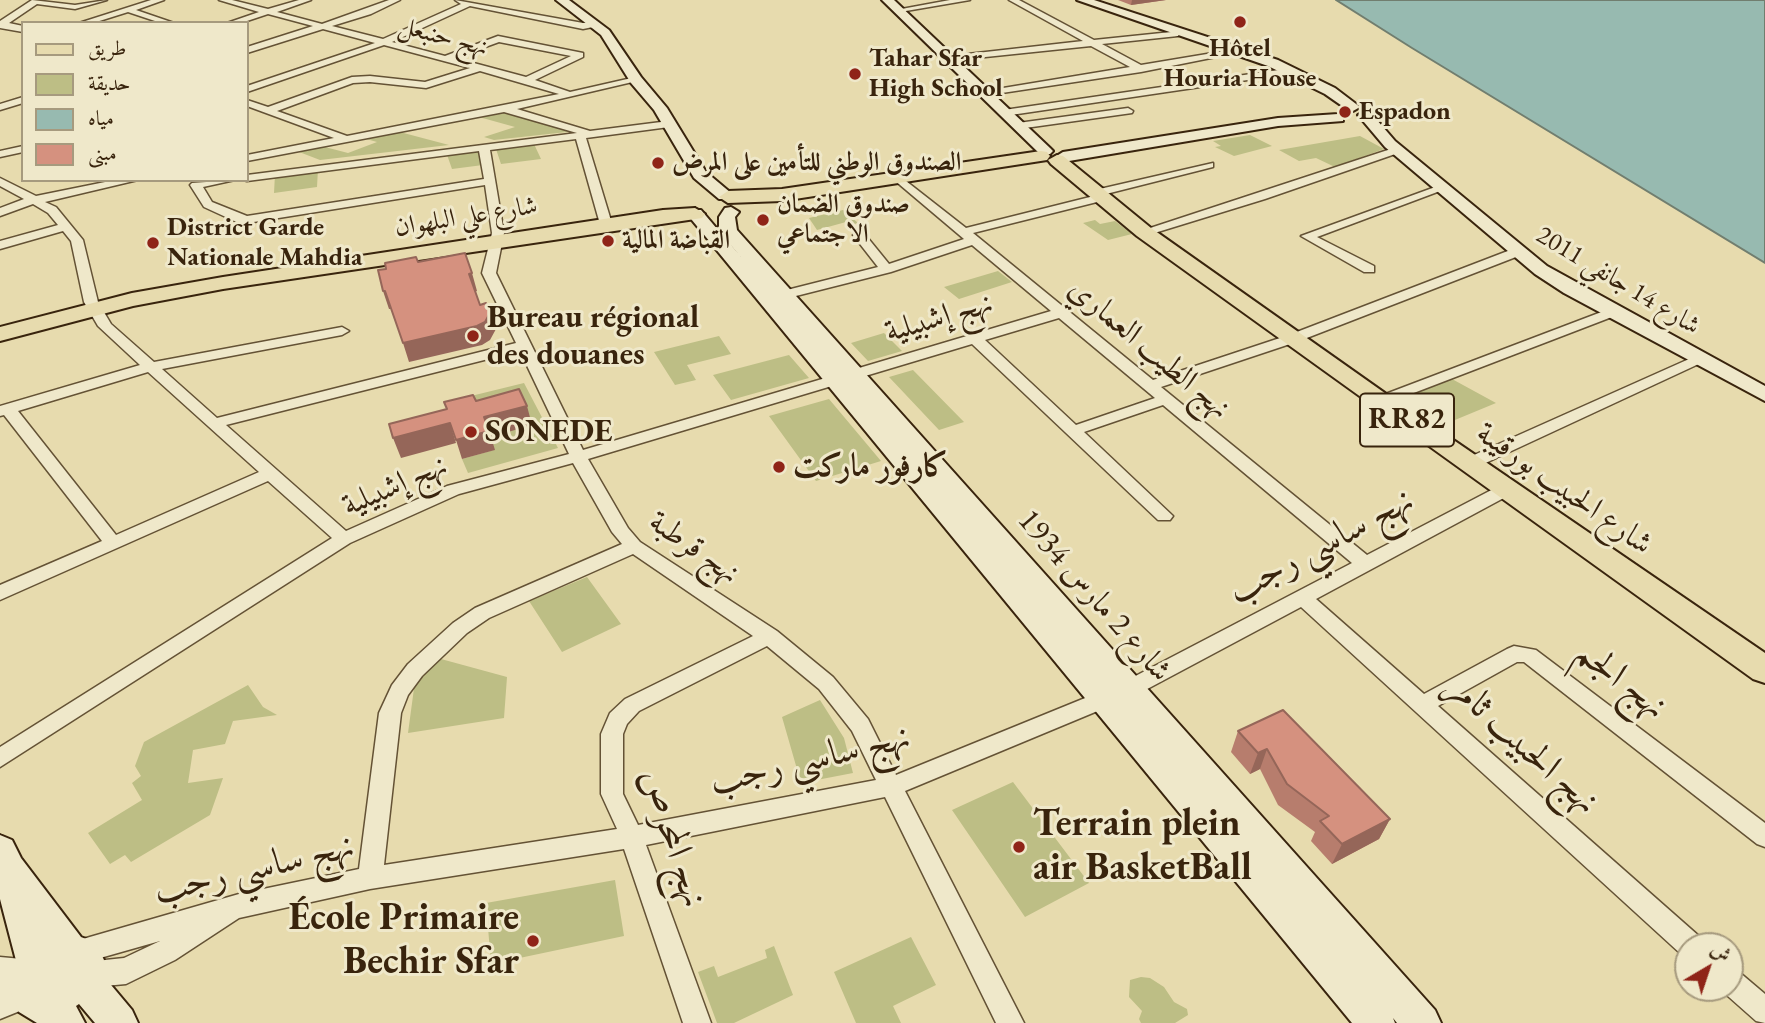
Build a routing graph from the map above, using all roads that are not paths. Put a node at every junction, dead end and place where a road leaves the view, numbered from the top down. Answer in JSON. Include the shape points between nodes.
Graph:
{"nodes":[{"id":1,"x":36,"y":0,"type":"edge"},
{"id":2,"x":103,"y":0,"type":"edge"},
{"id":3,"x":223,"y":0,"type":"edge"},
{"id":4,"x":307,"y":0,"type":"edge"},
{"id":5,"x":396,"y":0,"type":"edge"},
{"id":6,"x":454,"y":0,"type":"edge"},
{"id":7,"x":562,"y":0,"type":"edge"},
{"id":8,"x":888,"y":0,"type":"edge"},
{"id":9,"x":964,"y":0,"type":"edge"},
{"id":10,"x":1013,"y":0,"type":"edge"},
{"id":11,"x":1083,"y":0,"type":"edge"},
{"id":12,"x":157,"y":1,"type":"edge"},
{"id":13,"x":142,"y":3,"type":"edge"},
{"id":14,"x":468,"y":4,"type":"junction"},
{"id":15,"x":129,"y":5,"type":"edge"},
{"id":16,"x":900,"y":10,"type":"junction"},
{"id":17,"x":270,"y":12,"type":"junction"},
{"id":18,"x":88,"y":21,"type":"edge"},
{"id":19,"x":165,"y":21,"type":"edge"},
{"id":20,"x":238,"y":21,"type":"edge"},
{"id":21,"x":596,"y":24,"type":"junction"},
{"id":22,"x":1,"y":25,"type":"edge"},
{"id":23,"x":325,"y":26,"type":"junction"},
{"id":24,"x":21,"y":29,"type":"edge"},
{"id":25,"x":1178,"y":33,"type":"junction"},
{"id":26,"x":382,"y":43,"type":"junction"},
{"id":27,"x":1089,"y":43,"type":"junction"},
{"id":28,"x":248,"y":50,"type":"edge"},
{"id":29,"x":1237,"y":51,"type":"junction"},
{"id":30,"x":444,"y":59,"type":"junction"},
{"id":31,"x":950,"y":60,"type":"junction"},
{"id":32,"x":480,"y":68,"type":"junction"},
{"id":33,"x":1141,"y":69,"type":"junction"},
{"id":34,"x":1292,"y":71,"type":"junction"},
{"id":35,"x":1306,"y":78,"type":"junction"},
{"id":36,"x":527,"y":80,"type":"junction"},
{"id":37,"x":636,"y":80,"type":"junction"},
{"id":38,"x":248,"y":89,"type":"edge"},
{"id":39,"x":985,"y":94,"type":"junction"},
{"id":40,"x":571,"y":95,"type":"junction"},
{"id":41,"x":21,"y":101,"type":"edge"},
{"id":42,"x":248,"y":103,"type":"edge"},
{"id":43,"x":0,"y":107,"type":"edge"},
{"id":44,"x":505,"y":109,"type":"junction"},
{"id":45,"x":267,"y":111,"type":"junction"},
{"id":46,"x":1128,"y":111,"type":"dead end"},
{"id":47,"x":1359,"y":111,"type":"junction"},
{"id":48,"x":1004,"y":113,"type":"junction"},
{"id":49,"x":1333,"y":113,"type":"junction"},
{"id":50,"x":669,"y":124,"type":"junction"},
{"id":51,"x":1018,"y":126,"type":"junction"},
{"id":52,"x":380,"y":132,"type":"junction"},
{"id":53,"x":596,"y":135,"type":"junction"},
{"id":54,"x":581,"y":137,"type":"junction"},
{"id":55,"x":346,"y":139,"type":"junction"},
{"id":56,"x":403,"y":140,"type":"dead end"},
{"id":57,"x":415,"y":144,"type":"dead end"},
{"id":58,"x":484,"y":147,"type":"junction"},
{"id":59,"x":1394,"y":147,"type":"junction"},
{"id":60,"x":21,"y":149,"type":"edge"},
{"id":61,"x":439,"y":152,"type":"junction"},
{"id":62,"x":0,"y":154,"type":"edge"},
{"id":63,"x":1052,"y":155,"type":"junction"},
{"id":64,"x":248,"y":158,"type":"edge"},
{"id":65,"x":1209,"y":165,"type":"dead end"},
{"id":66,"x":700,"y":175,"type":"junction"},
{"id":67,"x":897,"y":177,"type":"junction"},
{"id":68,"x":248,"y":178,"type":"edge"},
{"id":69,"x":0,"y":181,"type":"edge"},
{"id":70,"x":491,"y":181,"type":"junction"},
{"id":71,"x":123,"y":182,"type":"edge"},
{"id":72,"x":195,"y":183,"type":"edge"},
{"id":73,"x":1442,"y":188,"type":"junction"},
{"id":74,"x":1098,"y":196,"type":"junction"},
{"id":75,"x":32,"y":201,"type":"junction"},
{"id":76,"x":730,"y":203,"type":"junction"},
{"id":77,"x":695,"y":204,"type":"junction"},
{"id":78,"x":0,"y":212,"type":"edge"},
{"id":79,"x":605,"y":221,"type":"junction"},
{"id":80,"x":66,"y":226,"type":"junction"},
{"id":81,"x":1144,"y":232,"type":"junction"},
{"id":82,"x":859,"y":234,"type":"dead end"},
{"id":83,"x":969,"y":236,"type":"junction"},
{"id":84,"x":497,"y":237,"type":"junction"},
{"id":85,"x":0,"y":245,"type":"edge"},
{"id":86,"x":1517,"y":252,"type":"junction"},
{"id":87,"x":1369,"y":268,"type":"dead end"},
{"id":88,"x":886,"y":269,"type":"junction"},
{"id":89,"x":784,"y":295,"type":"junction"},
{"id":90,"x":92,"y":305,"type":"junction"},
{"id":91,"x":1612,"y":312,"type":"junction"},
{"id":92,"x":1061,"y":313,"type":"junction"},
{"id":93,"x":0,"y":326,"type":"edge"},
{"id":94,"x":342,"y":331,"type":"dead end"},
{"id":95,"x":0,"y":334,"type":"edge"},
{"id":96,"x":974,"y":338,"type":"junction"},
{"id":97,"x":1294,"y":338,"type":"junction"},
{"id":98,"x":523,"y":346,"type":"junction"},
{"id":99,"x":1698,"y":359,"type":"junction"},
{"id":100,"x":151,"y":367,"type":"junction"},
{"id":101,"x":843,"y":377,"type":"junction"},
{"id":102,"x":1150,"y":386,"type":"junction"},
{"id":103,"x":1765,"y":395,"type":"edge"},
{"id":104,"x":1166,"y":399,"type":"junction"},
{"id":105,"x":1380,"y":401,"type":"junction"},
{"id":106,"x":4,"y":410,"type":"edge"},
{"id":107,"x":215,"y":423,"type":"junction"},
{"id":108,"x":1073,"y":431,"type":"junction"},
{"id":109,"x":578,"y":457,"type":"junction"},
{"id":110,"x":1471,"y":463,"type":"junction"},
{"id":111,"x":269,"y":474,"type":"junction"},
{"id":112,"x":1507,"y":489,"type":"junction"},
{"id":113,"x":1164,"y":516,"type":"dead end"},
{"id":114,"x":344,"y":539,"type":"junction"},
{"id":115,"x":113,"y":543,"type":"junction"},
{"id":116,"x":634,"y":546,"type":"junction"},
{"id":117,"x":1366,"y":564,"type":"junction"},
{"id":118,"x":0,"y":593,"type":"edge"},
{"id":119,"x":1303,"y":597,"type":"junction"},
{"id":120,"x":770,"y":636,"type":"junction"},
{"id":121,"x":1765,"y":670,"type":"edge"},
{"id":122,"x":1129,"y":689,"type":"junction"},
{"id":123,"x":1102,"y":699,"type":"junction"},
{"id":124,"x":1421,"y":705,"type":"junction"},
{"id":125,"x":0,"y":758,"type":"edge"},
{"id":126,"x":893,"y":786,"type":"junction"},
{"id":127,"x":632,"y":836,"type":"junction"},
{"id":128,"x":1765,"y":838,"type":"edge"},
{"id":129,"x":4,"y":860,"type":"edge"},
{"id":130,"x":370,"y":878,"type":"junction"},
{"id":131,"x":1675,"y":932,"type":"edge"},
{"id":132,"x":78,"y":964,"type":"junction"},
{"id":133,"x":25,"y":991,"type":"edge"},
{"id":134,"x":1744,"y":994,"type":"edge"},
{"id":135,"x":1765,"y":1013,"type":"edge"},
{"id":136,"x":119,"y":1023,"type":"edge"},
{"id":137,"x":697,"y":1023,"type":"edge"},
{"id":138,"x":1010,"y":1023,"type":"edge"},
{"id":139,"x":1376,"y":1023,"type":"edge"},
{"id":140,"x":1422,"y":1023,"type":"edge"}],
"edges":[{"from":1,"to":2,"type":"street","via":[[75,7]]},
{"from":1,"to":22,"type":"street","via":[[7,13]]},
{"from":3,"to":17,"type":"street","name":"نهج حنبعل"},
{"from":4,"to":17,"type":"street"},
{"from":5,"to":23,"type":"street"},
{"from":6,"to":14,"type":"street"},
{"from":7,"to":21,"type":"street"},
{"from":8,"to":16,"type":"street","name":"شارع الحبيب بورقيبة","number":"RR82"},
{"from":9,"to":16,"type":"street"},
{"from":10,"to":27,"type":"street"},
{"from":11,"to":25,"type":"street","name":"شارع 14 جانفي 2011"},
{"from":12,"to":13,"type":"street"},
{"from":13,"to":15,"type":"street"},
{"from":14,"to":21,"type":"street","via":[[583,26]]},
{"from":14,"to":26,"type":"street"},
{"from":15,"to":18,"type":"street"},
{"from":15,"to":19,"type":"street"},
{"from":16,"to":31,"type":"street","name":"شارع الحبيب بورقيبة","number":"RR82"},
{"from":17,"to":20,"type":"street"},
{"from":17,"to":23,"type":"street","name":"نهج حنبعل"},
{"from":21,"to":37,"type":"street"},
{"from":22,"to":24,"type":"street"},
{"from":23,"to":26,"type":"street","name":"نهج حنبعل"},
{"from":23,"to":28,"type":"street"},
{"from":25,"to":27,"type":"street"},
{"from":25,"to":29,"type":"street","name":"شارع 14 جانفي 2011"},
{"from":26,"to":30,"type":"street","name":"نهج حنبعل"},
{"from":26,"to":38,"type":"street"},
{"from":27,"to":31,"type":"street"},
{"from":27,"to":33,"type":"street"},
{"from":29,"to":33,"type":"street"},
{"from":29,"to":34,"type":"street","name":"شارع 14 جانفي 2011"},
{"from":30,"to":32,"type":"street","name":"نهج حنبعل"},
{"from":30,"to":36,"type":"street","via":[[498,38],[580,55]]},
{"from":31,"to":39,"type":"street","name":"شارع الحبيب بورقيبة","number":"RR82"},
{"from":32,"to":36,"type":"street","name":"نهج حنبعل"},
{"from":32,"to":45,"type":"street","via":[[426,85],[352,80]]},
{"from":33,"to":39,"type":"street"},
{"from":34,"to":35,"type":"street","name":"شارع 14 جانفي 2011"},
{"from":34,"to":48,"type":"street"},
{"from":35,"to":47,"type":"street","name":"شارع 14 جانفي 2011"},
{"from":35,"to":49,"type":"street"},
{"from":36,"to":40,"type":"street","name":"نهج حنبعل"},
{"from":37,"to":40,"type":"street"},
{"from":37,"to":50,"type":"street"},
{"from":39,"to":48,"type":"street","name":"شارع الحبيب بورقيبة","number":"RR82"},
{"from":40,"to":44,"type":"street"},
{"from":41,"to":43,"type":"street"},
{"from":42,"to":45,"type":"street"},
{"from":44,"to":52,"type":"street"},
{"from":44,"to":53,"type":"street"},
{"from":45,"to":55,"type":"street"},
{"from":46,"to":51,"type":"street"},
{"from":47,"to":49,"type":"street"},
{"from":47,"to":59,"type":"street","name":"شارع 14 جانفي 2011"},
{"from":48,"to":51,"type":"street","name":"شارع الحبيب بورقيبة","number":"RR82"},
{"from":49,"to":59,"type":"street","name":"شارع 14 جانفي 2011"},
{"from":49,"to":63,"type":"street"},
{"from":50,"to":53,"type":"street"},
{"from":50,"to":66,"type":"street"},
{"from":51,"to":63,"type":"street","name":"شارع الحبيب بورقيبة","number":"RR82"},
{"from":52,"to":55,"type":"street"},
{"from":52,"to":56,"type":"street"},
{"from":53,"to":54,"type":"street"},
{"from":54,"to":58,"type":"street"},
{"from":54,"to":79,"type":"street"},
{"from":55,"to":64,"type":"street"},
{"from":57,"to":61,"type":"street"},
{"from":58,"to":61,"type":"street"},
{"from":58,"to":70,"type":"street","name":"نهج قرطبة"},
{"from":59,"to":73,"type":"street","name":"شارع 14 جانفي 2011"},
{"from":59,"to":81,"type":"street","via":[[1261,197]]},
{"from":60,"to":62,"type":"street"},
{"from":61,"to":68,"type":"street"},
{"from":63,"to":67,"type":"main road","name":"شارع علي البلهوان"},
{"from":63,"to":74,"type":"main road","name":"شارع الحبيب بورقيبة","number":"RR82"},
{"from":65,"to":74,"type":"street"},
{"from":66,"to":76,"type":"street"},
{"from":66,"to":77,"type":"street"},
{"from":67,"to":76,"type":"main road","name":"شارع علي البلهوان"},
{"from":67,"to":83,"type":"street","name":"نهج الطيب العماري"},
{"from":69,"to":75,"type":"street"},
{"from":70,"to":72,"type":"street","via":[[247,220],[208,204]]},
{"from":70,"to":84,"type":"street","name":"نهج قرطبة"},
{"from":71,"to":75,"type":"street"},
{"from":73,"to":86,"type":"street","name":"شارع 14 جانفي 2011"},
{"from":73,"to":87,"type":"street","via":[[1307,236]]},
{"from":74,"to":81,"type":"main road","name":"شارع الحبيب بورقيبة","number":"RR82"},
{"from":74,"to":83,"type":"street"},
{"from":75,"to":78,"type":"street"},
{"from":75,"to":80,"type":"street","via":[[52,210]]},
{"from":76,"to":77,"type":"main road","name":"شارع علي البلهوان","via":[[709,216]]},
{"from":76,"to":89,"type":"street","name":"شارع 2 مارس 1934","via":[[729,231]]},
{"from":77,"to":79,"type":"main road","name":"شارع علي البلهوان"},
{"from":77,"to":101,"type":"street","name":"شارع 2 مارس 1934"},
{"from":79,"to":84,"type":"main road","name":"شارع علي البلهوان"},
{"from":80,"to":85,"type":"street"},
{"from":80,"to":90,"type":"street","via":[[77,240]]},
{"from":81,"to":97,"type":"main road","name":"شارع الحبيب بورقيبة","number":"RR82"},
{"from":82,"to":88,"type":"street"},
{"from":83,"to":88,"type":"street"},
{"from":83,"to":92,"type":"street","name":"نهج الطيب العماري"},
{"from":84,"to":90,"type":"main road","name":"شارع علي البلهوان","via":[[266,272]]},
{"from":84,"to":98,"type":"street","name":"نهج قرطبة","via":[[489,273]]},
{"from":86,"to":91,"type":"street","name":"شارع 14 جانفي 2011"},
{"from":86,"to":97,"type":"street"},
{"from":88,"to":89,"type":"street"},
{"from":89,"to":101,"type":"street","name":"شارع 2 مارس 1934"},
{"from":90,"to":93,"type":"main road","name":"شارع علي البلهوان"},
{"from":90,"to":95,"type":"main road","name":"شارع علي البلهوان"},
{"from":90,"to":100,"type":"street","via":[[105,326]]},
{"from":91,"to":99,"type":"street","name":"شارع 14 جانفي 2011"},
{"from":91,"to":105,"type":"street"},
{"from":92,"to":96,"type":"street","name":"نهج إشبيلية"},
{"from":92,"to":102,"type":"street","name":"نهج الطيب العماري"},
{"from":94,"to":100,"type":"street"},
{"from":96,"to":101,"type":"street","name":"نهج إشبيلية"},
{"from":96,"to":108,"type":"street"},
{"from":97,"to":102,"type":"street"},
{"from":97,"to":105,"type":"main road","name":"شارع الحبيب بورقيبة","number":"RR82"},
{"from":98,"to":107,"type":"street"},
{"from":98,"to":109,"type":"street","name":"نهج قرطبة"},
{"from":99,"to":103,"type":"street","name":"شارع 14 جانفي 2011"},
{"from":99,"to":110,"type":"street"},
{"from":100,"to":106,"type":"street"},
{"from":100,"to":107,"type":"street"},
{"from":101,"to":109,"type":"street","name":"نهج إشبيلية"},
{"from":101,"to":122,"type":"street","name":"شارع 2 مارس 1934"},
{"from":101,"to":123,"type":"street","name":"شارع 2 مارس 1934"},
{"from":102,"to":104,"type":"street","name":"نهج الطيب العماري"},
{"from":104,"to":108,"type":"street"},
{"from":104,"to":117,"type":"street","name":"نهج الطيب العماري"},
{"from":105,"to":110,"type":"main road","name":"شارع الحبيب بورقيبة","number":"RR82"},
{"from":106,"to":115,"type":"street"},
{"from":107,"to":111,"type":"street"},
{"from":108,"to":113,"type":"street"},
{"from":109,"to":114,"type":"street","name":"نهج إشبيلية","via":[[453,490]]},
{"from":109,"to":116,"type":"street","name":"نهج قرطبة","via":[[621,532]]},
{"from":110,"to":112,"type":"main road","name":"شارع الحبيب بورقيبة","number":"RR82"},
{"from":111,"to":114,"type":"street"},
{"from":111,"to":115,"type":"street"},
{"from":112,"to":117,"type":"street","name":"نهج ساسي رجب"},
{"from":112,"to":121,"type":"main road","name":"شارع الحبيب بورقيبة","number":"RR82"},
{"from":114,"to":125,"type":"street","name":"نهج إشبيلية"},
{"from":115,"to":118,"type":"street"},
{"from":116,"to":120,"type":"street","name":"نهج قرطبة"},
{"from":116,"to":130,"type":"street","via":[[482,613],[415,670],[390,713]]},
{"from":117,"to":119,"type":"street","name":"نهج ساسي رجب"},
{"from":119,"to":122,"type":"street","name":"نهج ساسي رجب"},
{"from":119,"to":124,"type":"street","name":"نهج الحبيب ثامر"},
{"from":120,"to":126,"type":"street","name":"نهج قرطبة","via":[[826,683],[860,724]]},
{"from":120,"to":127,"type":"street","name":"نهج المحرص","via":[[632,705],[618,719],[610,747],[612,794]]},
{"from":122,"to":123,"type":"street","name":"نهج ساسي رجب"},
{"from":122,"to":140,"type":"street","name":"شارع 2 مارس 1934"},
{"from":123,"to":126,"type":"street","name":"نهج ساسي رجب"},
{"from":123,"to":139,"type":"street","name":"شارع 2 مارس 1934"},
{"from":124,"to":128,"type":"street","name":"نهج الجم","via":[[1514,654],[1529,655]]},
{"from":124,"to":131,"type":"street","name":"نهج الحبيب ثامر"},
{"from":126,"to":127,"type":"street","name":"نهج ساسي رجب"},
{"from":126,"to":138,"type":"street","name":"نهج قرطبة"},
{"from":127,"to":130,"type":"street","name":"نهج ساسي رجب"},
{"from":127,"to":137,"type":"street","name":"نهج المحرص"},
{"from":129,"to":132,"type":"street"},
{"from":129,"to":133,"type":"street"},
{"from":130,"to":132,"type":"street","name":"نهج ساسي رجب","via":[[239,906],[126,971]]},
{"from":132,"to":133,"type":"street","via":[[57,998]]},
{"from":132,"to":136,"type":"street"},
{"from":134,"to":135,"type":"street"}]}
